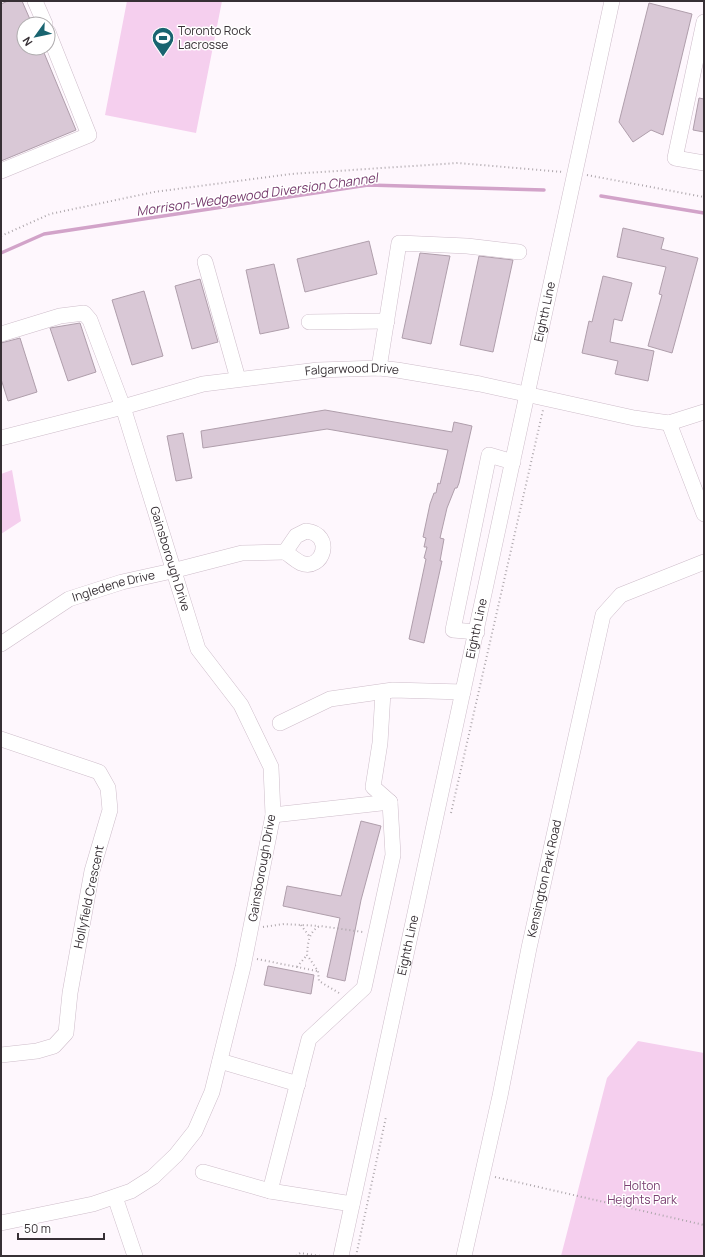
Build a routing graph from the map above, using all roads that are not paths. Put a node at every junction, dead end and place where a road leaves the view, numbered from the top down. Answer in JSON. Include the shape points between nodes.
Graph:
{"nodes":[{"id":1,"x":36,"y":1,"type":"edge"},
{"id":2,"x":612,"y":1,"type":"edge"},
{"id":3,"x":42,"y":16,"type":"edge"},
{"id":4,"x":704,"y":22,"type":"edge"},
{"id":5,"x":56,"y":52,"type":"edge"},
{"id":6,"x":704,"y":163,"type":"edge"},
{"id":7,"x":1,"y":170,"type":"edge"},
{"id":8,"x":519,"y":252,"type":"dead end"},
{"id":9,"x":205,"y":262,"type":"dead end"},
{"id":10,"x":387,"y":321,"type":"junction"},
{"id":11,"x":309,"y":322,"type":"dead end"},
{"id":12,"x":1,"y":334,"type":"edge"},
{"id":13,"x":379,"y":368,"type":"junction"},
{"id":14,"x":238,"y":379,"type":"junction"},
{"id":15,"x":526,"y":395,"type":"junction"},
{"id":16,"x":123,"y":407,"type":"junction"},
{"id":17,"x":704,"y":412,"type":"edge"},
{"id":18,"x":669,"y":423,"type":"junction"},
{"id":19,"x":1,"y":438,"type":"edge"},
{"id":20,"x":513,"y":462,"type":"junction"},
{"id":21,"x":704,"y":514,"type":"edge"},
{"id":22,"x":285,"y":552,"type":"dead end"},
{"id":23,"x":704,"y":562,"type":"edge"},
{"id":24,"x":172,"y":571,"type":"junction"},
{"id":25,"x":477,"y":632,"type":"junction"},
{"id":26,"x":1,"y":644,"type":"edge"},
{"id":27,"x":383,"y":692,"type":"junction"},
{"id":28,"x":463,"y":692,"type":"junction"},
{"id":29,"x":280,"y":722,"type":"dead end"},
{"id":30,"x":1,"y":739,"type":"edge"},
{"id":31,"x":390,"y":802,"type":"junction"},
{"id":32,"x":273,"y":816,"type":"junction"},
{"id":33,"x":1,"y":1055,"type":"edge"},
{"id":34,"x":220,"y":1062,"type":"junction"},
{"id":35,"x":298,"y":1084,"type":"junction"},
{"id":36,"x":203,"y":1172,"type":"dead end"},
{"id":37,"x":270,"y":1191,"type":"junction"},
{"id":38,"x":115,"y":1197,"type":"junction"},
{"id":39,"x":352,"y":1204,"type":"junction"},
{"id":40,"x":1,"y":1223,"type":"edge"},
{"id":41,"x":135,"y":1256,"type":"edge"},
{"id":42,"x":341,"y":1256,"type":"edge"},
{"id":43,"x":464,"y":1256,"type":"edge"}],
"edges":[{"from":1,"to":3,"type":"street"},
{"from":2,"to":15,"type":"street","name":"Eighth Line"},
{"from":4,"to":6,"type":"street","via":[[676,158]]},
{"from":5,"to":7,"type":"street","via":[[89,135]]},
{"from":8,"to":10,"type":"street","via":[[467,246],[399,243]]},
{"from":9,"to":14,"type":"street"},
{"from":10,"to":11,"type":"street"},
{"from":10,"to":13,"type":"street"},
{"from":12,"to":16,"type":"street","name":"Gainsborough Drive","via":[[60,316],[84,313],[90,320]]},
{"from":13,"to":14,"type":"street","name":"Falgarwood Drive","via":[[318,370]]},
{"from":13,"to":15,"type":"street","name":"Falgarwood Drive","via":[[480,384]]},
{"from":14,"to":16,"type":"street","name":"Falgarwood Drive","via":[[203,384]]},
{"from":15,"to":18,"type":"street","name":"Falgarwood Drive"},
{"from":15,"to":20,"type":"street","name":"Eighth Line"},
{"from":16,"to":19,"type":"street","name":"Falgarwood Drive"},
{"from":16,"to":24,"type":"street","name":"Gainsborough Drive"},
{"from":17,"to":18,"type":"street","name":"Falgarwood Drive"},
{"from":18,"to":21,"type":"street"},
{"from":20,"to":25,"type":"street","name":"Eighth Line"},
{"from":20,"to":25,"type":"street","via":[[489,455],[453,630]]},
{"from":22,"to":24,"type":"street","name":"Ingledene Drive","via":[[242,553]]},
{"from":23,"to":43,"type":"street","name":"Kensington Park Road","via":[[621,595],[603,615]]},
{"from":24,"to":26,"type":"street","name":"Ingledene Drive","via":[[122,582],[70,599]]},
{"from":24,"to":32,"type":"street","name":"Gainsborough Drive","via":[[198,649],[241,705],[271,767]]},
{"from":25,"to":28,"type":"street","name":"Eighth Line"},
{"from":27,"to":28,"type":"street"},
{"from":27,"to":29,"type":"street","via":[[330,699]]},
{"from":27,"to":31,"type":"street","via":[[380,743],[373,788]]},
{"from":28,"to":39,"type":"street","name":"Eighth Line"},
{"from":30,"to":33,"type":"street","name":"Hollyfield Crescent","via":[[98,772],[108,788],[110,810],[92,871],[70,993],[66,1033],[54,1046],[37,1051]]},
{"from":31,"to":32,"type":"street"},
{"from":31,"to":35,"type":"street","via":[[393,854],[364,988],[309,1039]]},
{"from":32,"to":34,"type":"street","name":"Gainsborough Drive","via":[[245,957]]},
{"from":34,"to":35,"type":"street"},
{"from":34,"to":38,"type":"street","name":"Gainsborough Drive","via":[[212,1092],[195,1131],[176,1155],[153,1177],[131,1191]]},
{"from":35,"to":37,"type":"street"},
{"from":36,"to":37,"type":"street"},
{"from":37,"to":39,"type":"street"},
{"from":38,"to":40,"type":"street","name":"Gainsborough Drive"},
{"from":38,"to":41,"type":"street"},
{"from":39,"to":42,"type":"street","name":"Eighth Line"}]}
